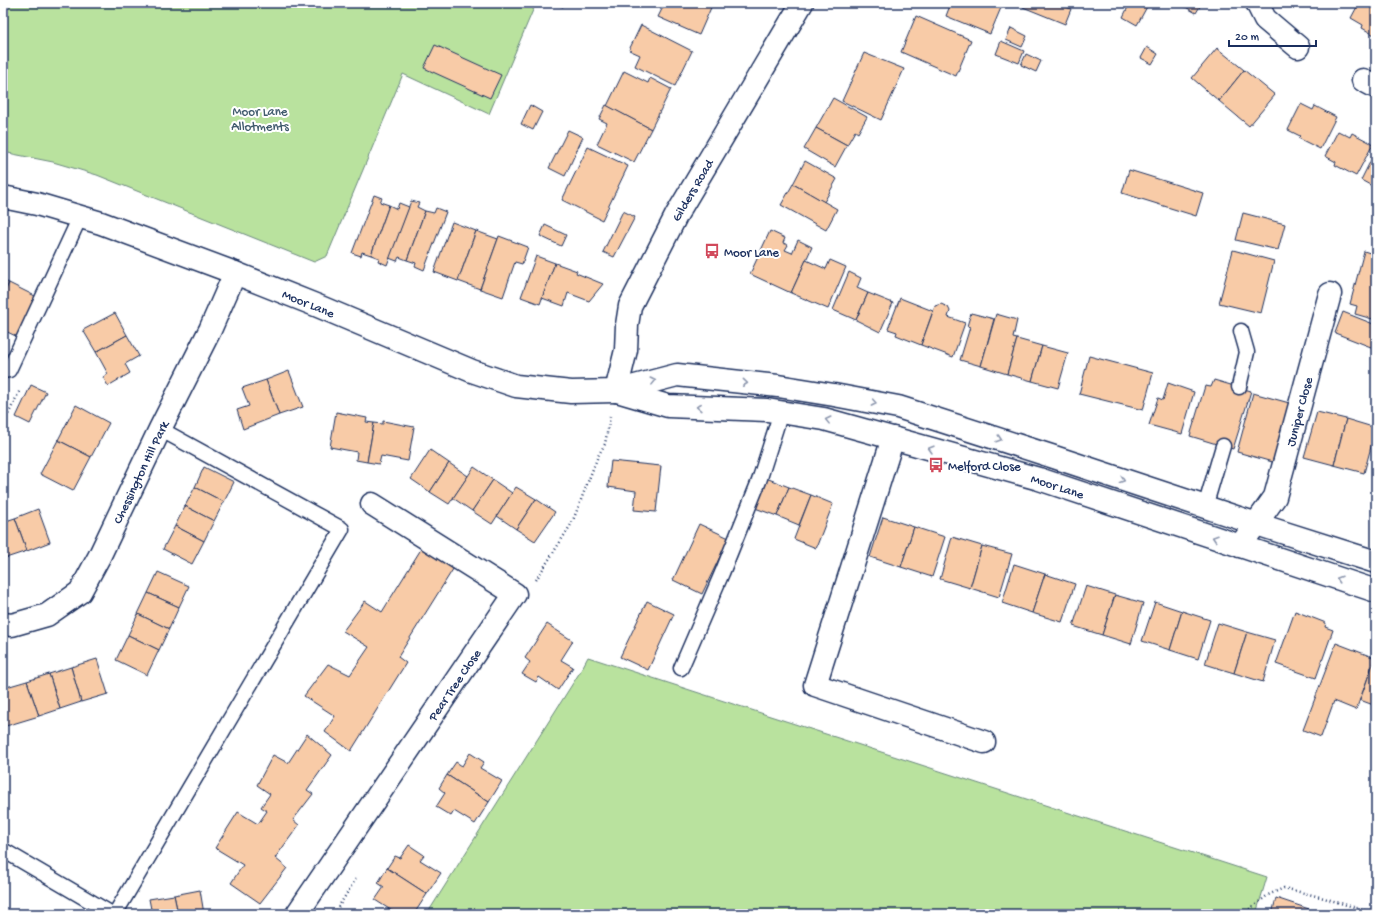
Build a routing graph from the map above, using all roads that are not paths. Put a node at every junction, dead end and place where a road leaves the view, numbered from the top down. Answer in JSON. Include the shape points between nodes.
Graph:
{"nodes":[{"id":1,"x":802,"y":3,"type":"edge"},
{"id":2,"x":1257,"y":3,"type":"edge"},
{"id":3,"x":1298,"y":47,"type":"dead end"},
{"id":4,"x":3,"y":197,"type":"edge"},
{"id":5,"x":80,"y":217,"type":"junction"},
{"id":6,"x":235,"y":273,"type":"junction"},
{"id":7,"x":1330,"y":294,"type":"dead end"},
{"id":8,"x":1241,"y":331,"type":"dead end"},
{"id":9,"x":3,"y":371,"type":"edge"},
{"id":10,"x":1239,"y":387,"type":"dead end"},
{"id":11,"x":616,"y":390,"type":"junction"},
{"id":12,"x":781,"y":412,"type":"junction"},
{"id":13,"x":160,"y":428,"type":"junction"},
{"id":14,"x":893,"y":438,"type":"junction"},
{"id":15,"x":1223,"y":446,"type":"dead end"},
{"id":16,"x":372,"y":504,"type":"dead end"},
{"id":17,"x":1205,"y":507,"type":"junction"},
{"id":18,"x":1257,"y":524,"type":"junction"},
{"id":19,"x":1240,"y":546,"type":"junction"},
{"id":20,"x":1376,"y":562,"type":"edge"},
{"id":21,"x":1376,"y":591,"type":"edge"},
{"id":22,"x":3,"y":624,"type":"edge"},
{"id":23,"x":681,"y":668,"type":"dead end"},
{"id":24,"x":984,"y":742,"type":"dead end"},
{"id":25,"x":3,"y":850,"type":"edge"},
{"id":26,"x":114,"y":914,"type":"edge"},
{"id":27,"x":297,"y":914,"type":"edge"}],
"edges":[{"from":1,"to":11,"type":"street","name":"Gilders Road","via":[[677,214],[630,306],[626,350]]},
{"from":2,"to":3,"type":"street","via":[[1265,19]]},
{"from":4,"to":5,"type":"street","name":"Moor Lane"},
{"from":5,"to":6,"type":"street","name":"Moor Lane"},
{"from":5,"to":9,"type":"lane","via":[[9,370]]},
{"from":6,"to":11,"type":"street","name":"Moor Lane","via":[[472,371],[516,386],[571,392]]},
{"from":6,"to":13,"type":"street","name":"Chessington Hill Park","via":[[210,330]]},
{"from":7,"to":18,"type":"street","name":"Juniper Close","via":[[1275,497]]},
{"from":8,"to":10,"type":"lane","via":[[1247,352]]},
{"from":12,"to":11,"type":"street","name":"Moor Lane","one_way":true,"via":[[668,406]]},
{"from":11,"to":17,"type":"street","name":"Moor Lane","one_way":true,"via":[[678,375],[778,386],[898,407]]},
{"from":14,"to":12,"type":"street","name":"Moor Lane","one_way":true,"via":[[824,419]]},
{"from":12,"to":23,"type":"lane","via":[[728,559]]},
{"from":13,"to":22,"type":"street","name":"Chessington Hill Park","via":[[80,592],[48,615],[12,625]]},
{"from":13,"to":26,"type":"lane","via":[[342,529]]},
{"from":19,"to":14,"type":"street","name":"Moor Lane","one_way":true,"via":[[1039,479]]},
{"from":14,"to":24,"type":"street","via":[[815,685]]},
{"from":15,"to":17,"type":"lane"},
{"from":16,"to":27,"type":"street","name":"Pear Tree Close","via":[[515,594]]},
{"from":17,"to":18,"type":"street","name":"Moor Lane"},
{"from":18,"to":19,"type":"street","name":"Juniper Close"},
{"from":18,"to":20,"type":"street","name":"Moor Lane"},
{"from":21,"to":19,"type":"street","name":"Moor Lane","one_way":true},
{"from":25,"to":26,"type":"lane"}]}
